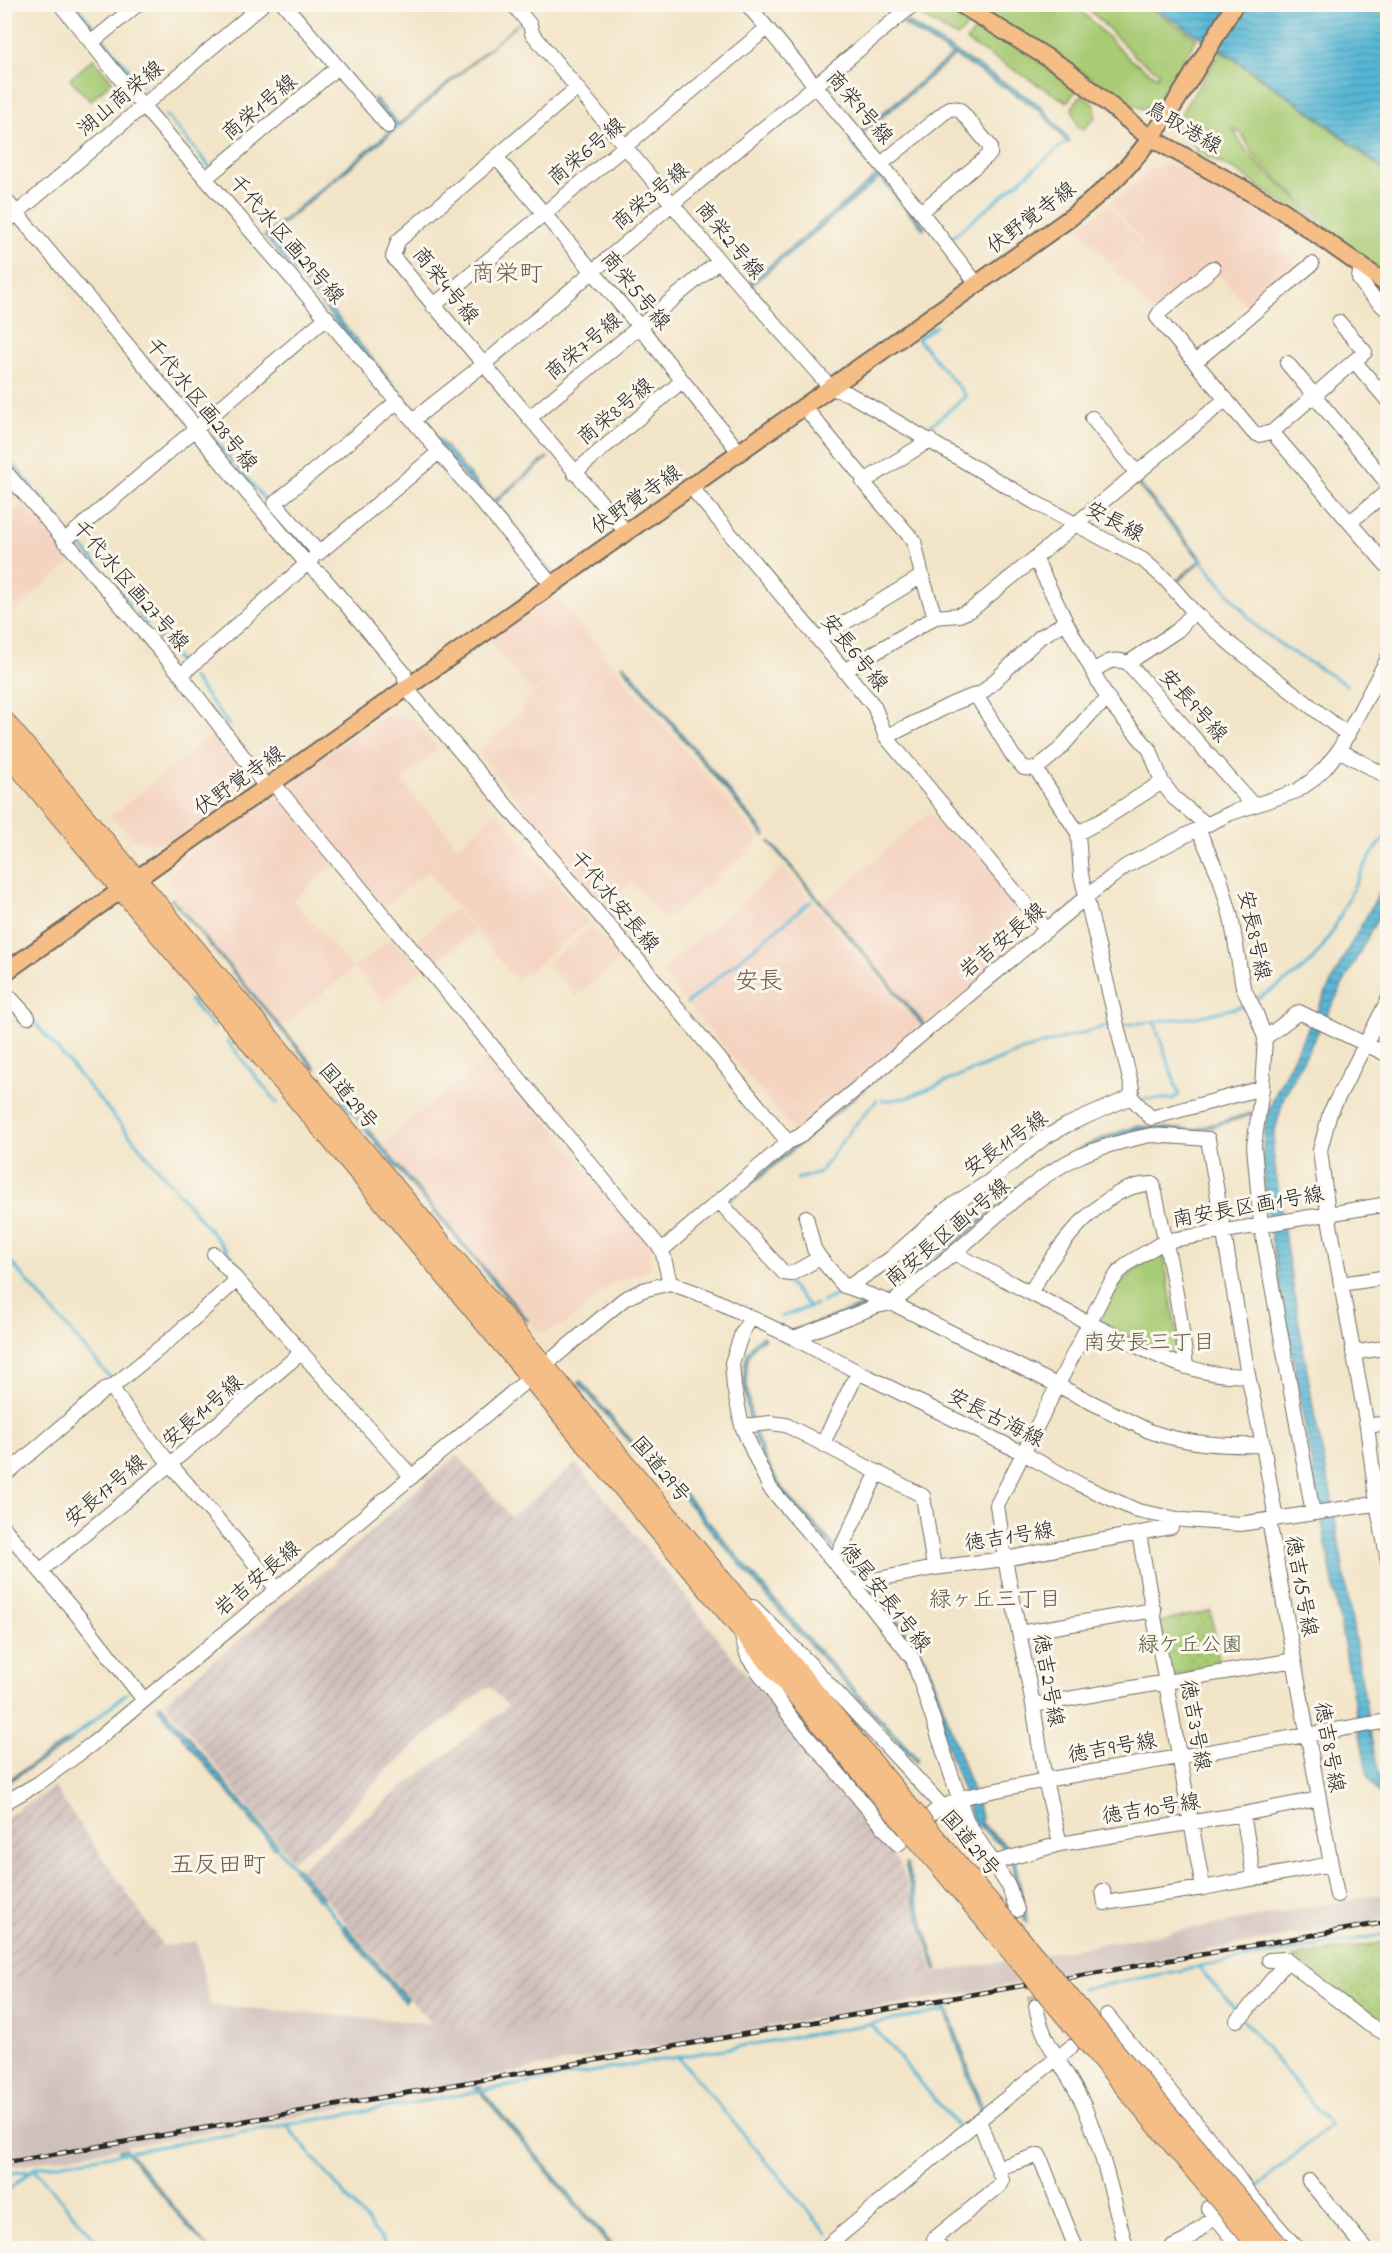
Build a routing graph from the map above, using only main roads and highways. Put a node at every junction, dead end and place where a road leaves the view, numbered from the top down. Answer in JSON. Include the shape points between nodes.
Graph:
{"nodes":[{"id":1,"x":960,"y":4,"type":"edge"},
{"id":2,"x":1235,"y":4,"type":"edge"},
{"id":3,"x":1150,"y":138,"type":"junction"},
{"id":4,"x":1388,"y":285,"type":"edge"},
{"id":5,"x":4,"y":721,"type":"edge"},
{"id":6,"x":4,"y":749,"type":"edge"},
{"id":7,"x":129,"y":885,"type":"junction"},
{"id":8,"x":4,"y":973,"type":"edge"},
{"id":9,"x":537,"y":1372,"type":"junction"},
{"id":10,"x":900,"y":1807,"type":"junction"},
{"id":11,"x":1260,"y":2248,"type":"edge"},
{"id":12,"x":1280,"y":2248,"type":"edge"}],
"edges":[{"from":1,"to":3,"type":"main road","name":"鳥取港線","via":[[1066,69]]},
{"from":2,"to":3,"type":"main road","name":"伏野覚寺線"},
{"from":3,"to":4,"type":"main road","name":"鳥取港線","via":[[1263,198]]},
{"from":3,"to":7,"type":"main road","name":"伏野覚寺線","via":[[1102,192],[1050,232]]},
{"from":5,"to":7,"type":"highway","name":"国道29号"},
{"from":6,"to":7,"type":"highway","name":"国道29号"},
{"from":7,"to":8,"type":"main road","name":"伏野覚寺線"},
{"from":7,"to":9,"type":"highway","name":"国道29号"},
{"from":9,"to":10,"type":"highway","name":"国道29号","via":[[739,1627]]},
{"from":9,"to":10,"type":"highway","name":"国道29号","via":[[726,1585]]},
{"from":10,"to":11,"type":"highway","name":"国道29号","bridge":true},
{"from":10,"to":12,"type":"highway","name":"国道29号","bridge":true}]}
